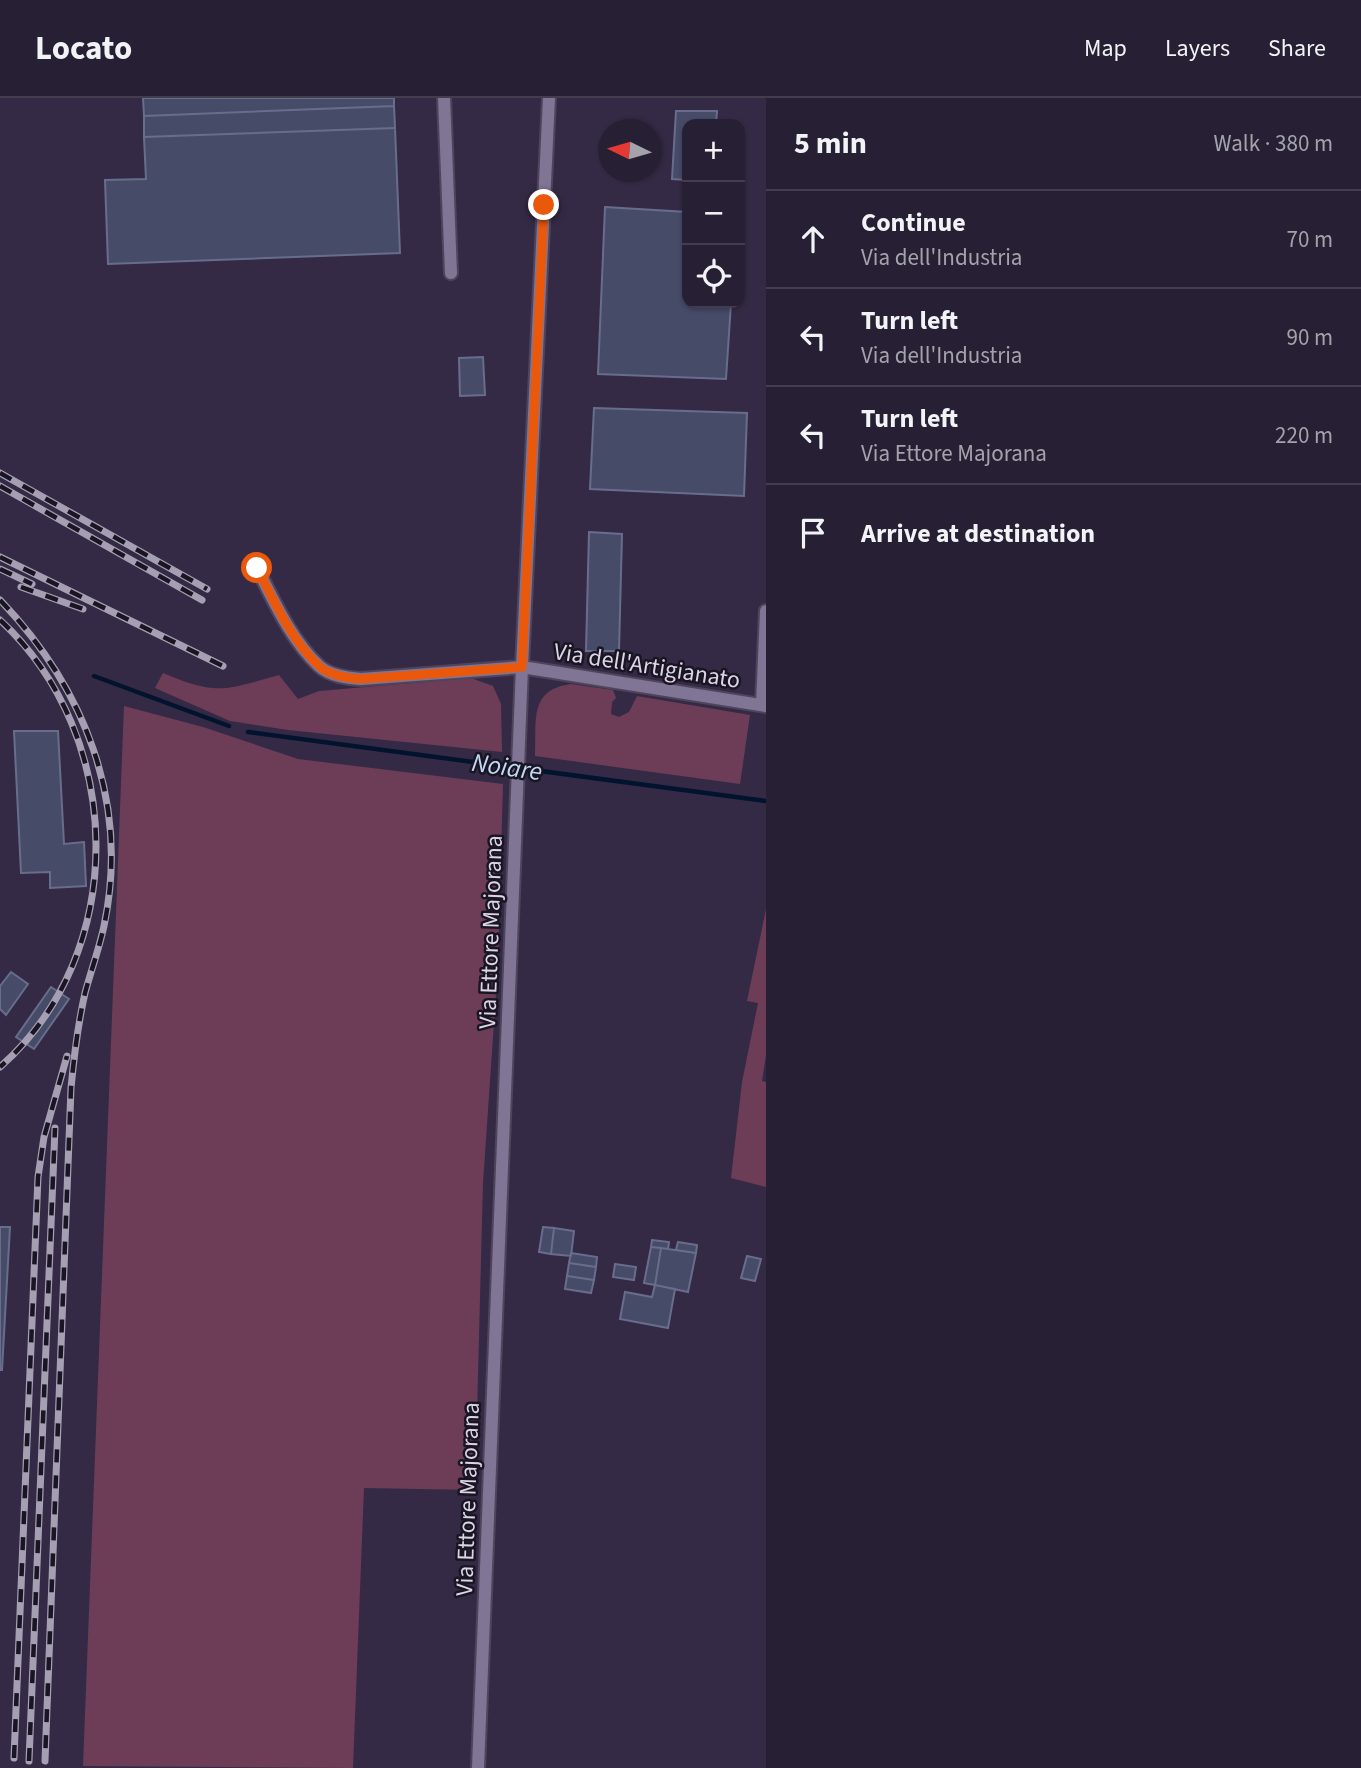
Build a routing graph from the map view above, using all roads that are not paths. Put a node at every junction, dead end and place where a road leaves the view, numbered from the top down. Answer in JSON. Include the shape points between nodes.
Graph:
{"nodes":[{"id":1,"x":444,"y":98,"type":"edge"},
{"id":2,"x":549,"y":98,"type":"edge"},
{"id":3,"x":452,"y":273,"type":"dead end"},
{"id":4,"x":257,"y":568,"type":"dead end"},
{"id":5,"x":766,"y":611,"type":"edge"},
{"id":6,"x":522,"y":667,"type":"junction"},
{"id":7,"x":764,"y":706,"type":"edge"},
{"id":8,"x":478,"y":1768,"type":"edge"}],
"edges":[{"from":1,"to":3,"type":"street"},
{"from":2,"to":6,"type":"street","name":"Via Ettore Majorana"},
{"from":4,"to":6,"type":"street","name":"Via dell'Artigianato","via":[[284,619],[320,667],[335,675],[361,679]]},
{"from":5,"to":7,"type":"street"},
{"from":6,"to":7,"type":"street","name":"Via dell'Artigianato"},
{"from":6,"to":8,"type":"street","name":"Via Ettore Majorana"}]}
